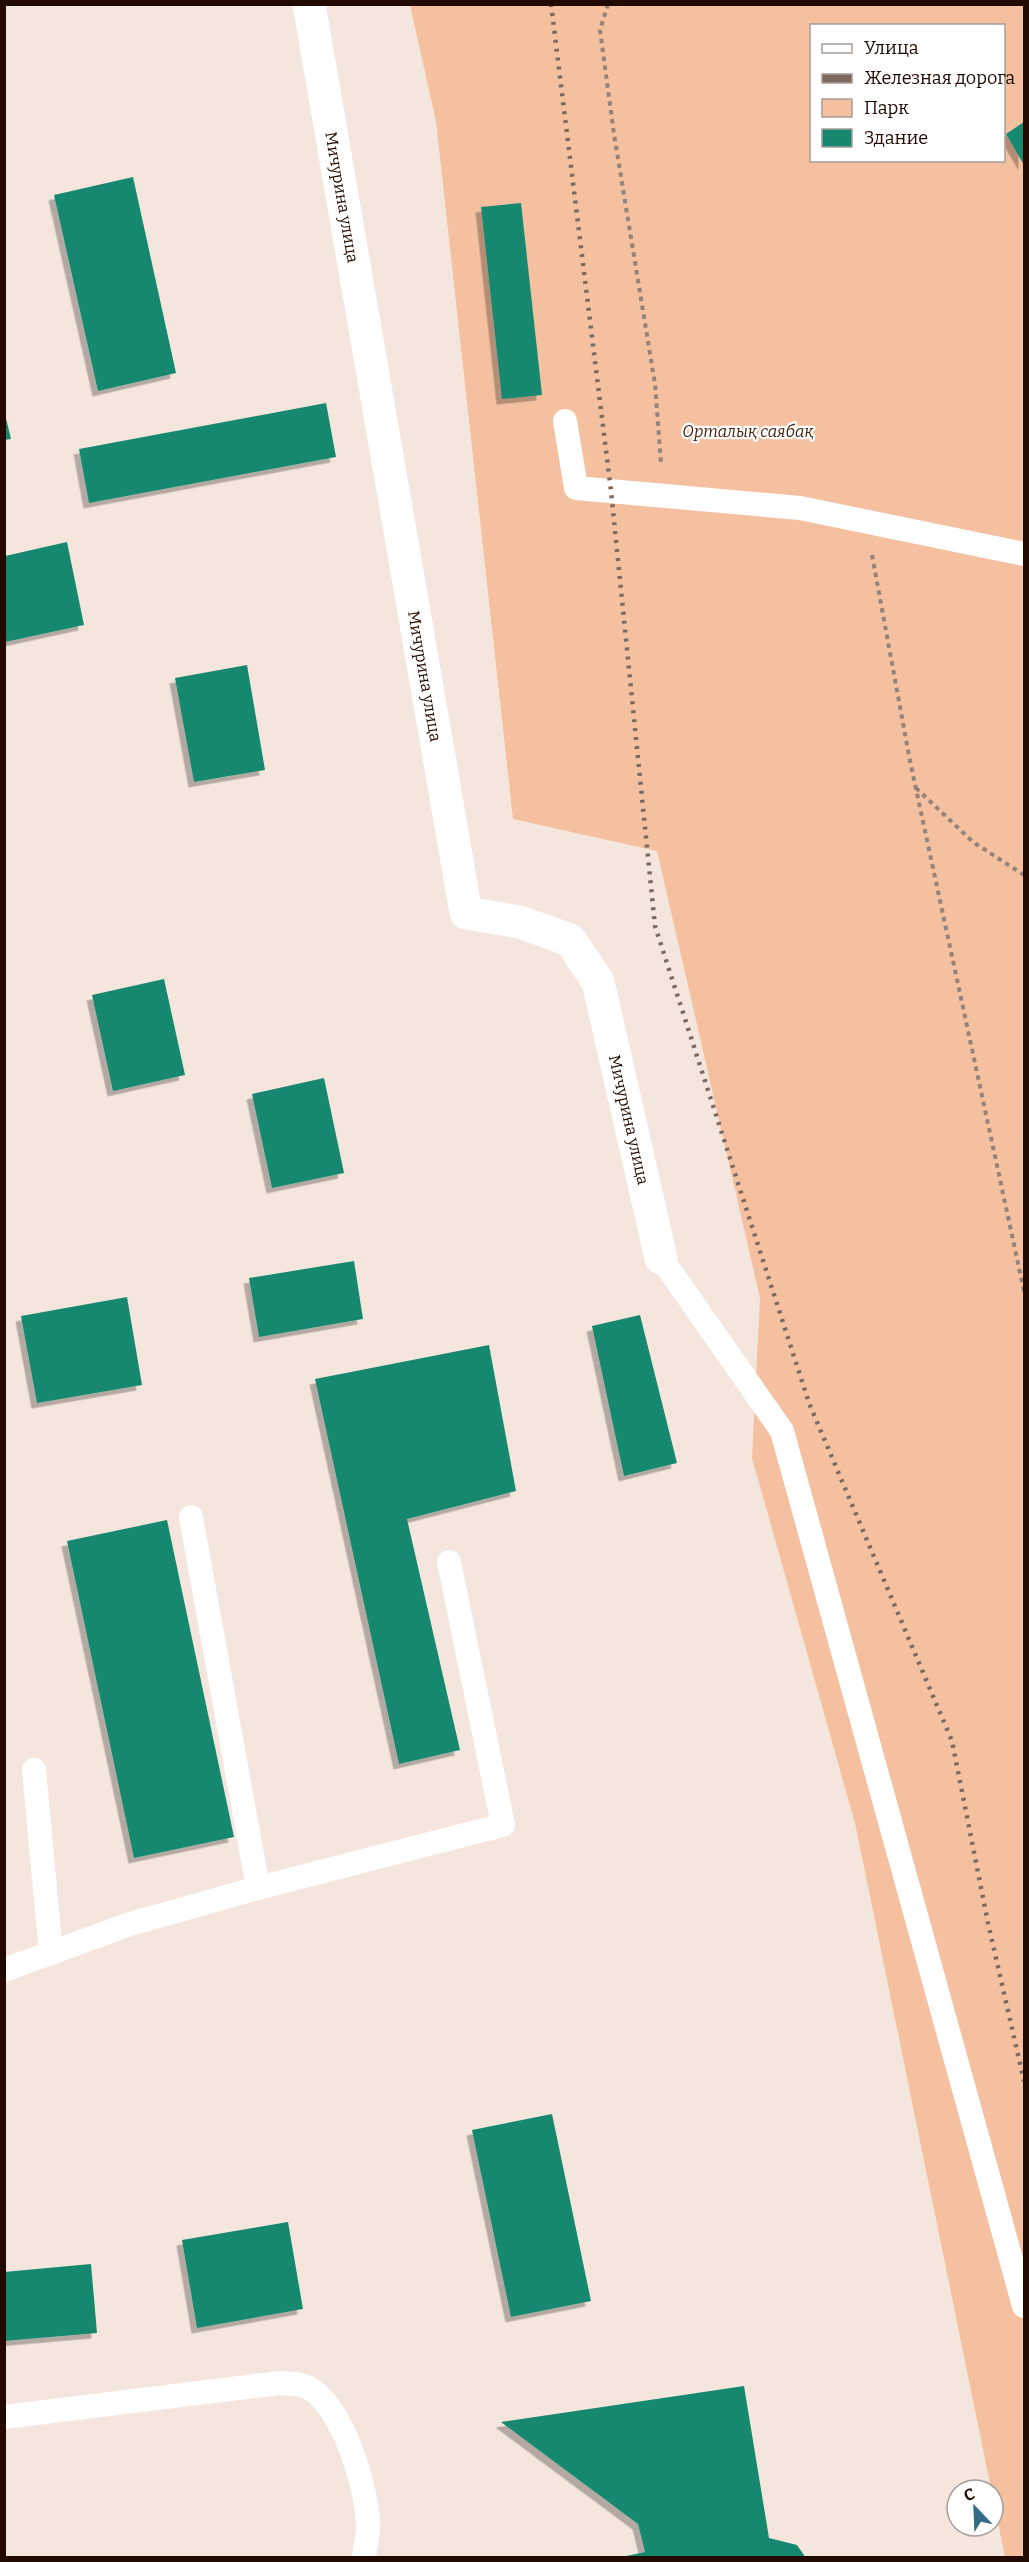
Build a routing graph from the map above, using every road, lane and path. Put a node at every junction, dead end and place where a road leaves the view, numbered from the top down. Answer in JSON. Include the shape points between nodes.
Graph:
{"nodes":[{"id":1,"x":309,"y":4,"type":"edge"},
{"id":2,"x":608,"y":4,"type":"edge"},
{"id":3,"x":565,"y":421,"type":"dead end"},
{"id":4,"x":664,"y":496,"type":"junction"},
{"id":5,"x":866,"y":522,"type":"junction"},
{"id":6,"x":1024,"y":554,"type":"edge"},
{"id":7,"x":915,"y":787,"type":"junction"},
{"id":8,"x":1024,"y":875,"type":"edge"},
{"id":9,"x":661,"y":1258,"type":"joint"},
{"id":10,"x":1024,"y":1292,"type":"edge"},
{"id":11,"x":191,"y":1517,"type":"dead end"},
{"id":12,"x":449,"y":1562,"type":"dead end"},
{"id":13,"x":34,"y":1770,"type":"dead end"},
{"id":14,"x":258,"y":1888,"type":"junction"},
{"id":15,"x":51,"y":1953,"type":"junction"},
{"id":16,"x":4,"y":1970,"type":"edge"},
{"id":17,"x":1024,"y":2306,"type":"edge"},
{"id":18,"x":4,"y":2417,"type":"edge"},
{"id":19,"x":364,"y":2558,"type":"edge"}],
"edges":[{"from":1,"to":9,"type":"street","name":"Мичурина улица","via":[[466,913],[520,922],[570,940],[598,982]]},
{"from":2,"to":4,"type":"path","via":[[600,30],[655,384]]},
{"from":3,"to":4,"type":"lane","via":[[576,488]]},
{"from":4,"to":5,"type":"lane","via":[[800,508]]},
{"from":5,"to":6,"type":"lane"},
{"from":5,"to":7,"type":"path"},
{"from":7,"to":8,"type":"path","via":[[973,842]]},
{"from":7,"to":10,"type":"path"},
{"from":9,"to":17,"type":"lane","via":[[782,1431]]},
{"from":11,"to":14,"type":"lane"},
{"from":12,"to":14,"type":"lane","via":[[503,1825]]},
{"from":13,"to":15,"type":"lane"},
{"from":14,"to":15,"type":"lane","via":[[130,1924]]},
{"from":15,"to":16,"type":"lane"},
{"from":18,"to":19,"type":"lane","via":[[280,2384],[306,2386],[329,2405],[345,2430],[361,2483],[368,2528]]}]}
